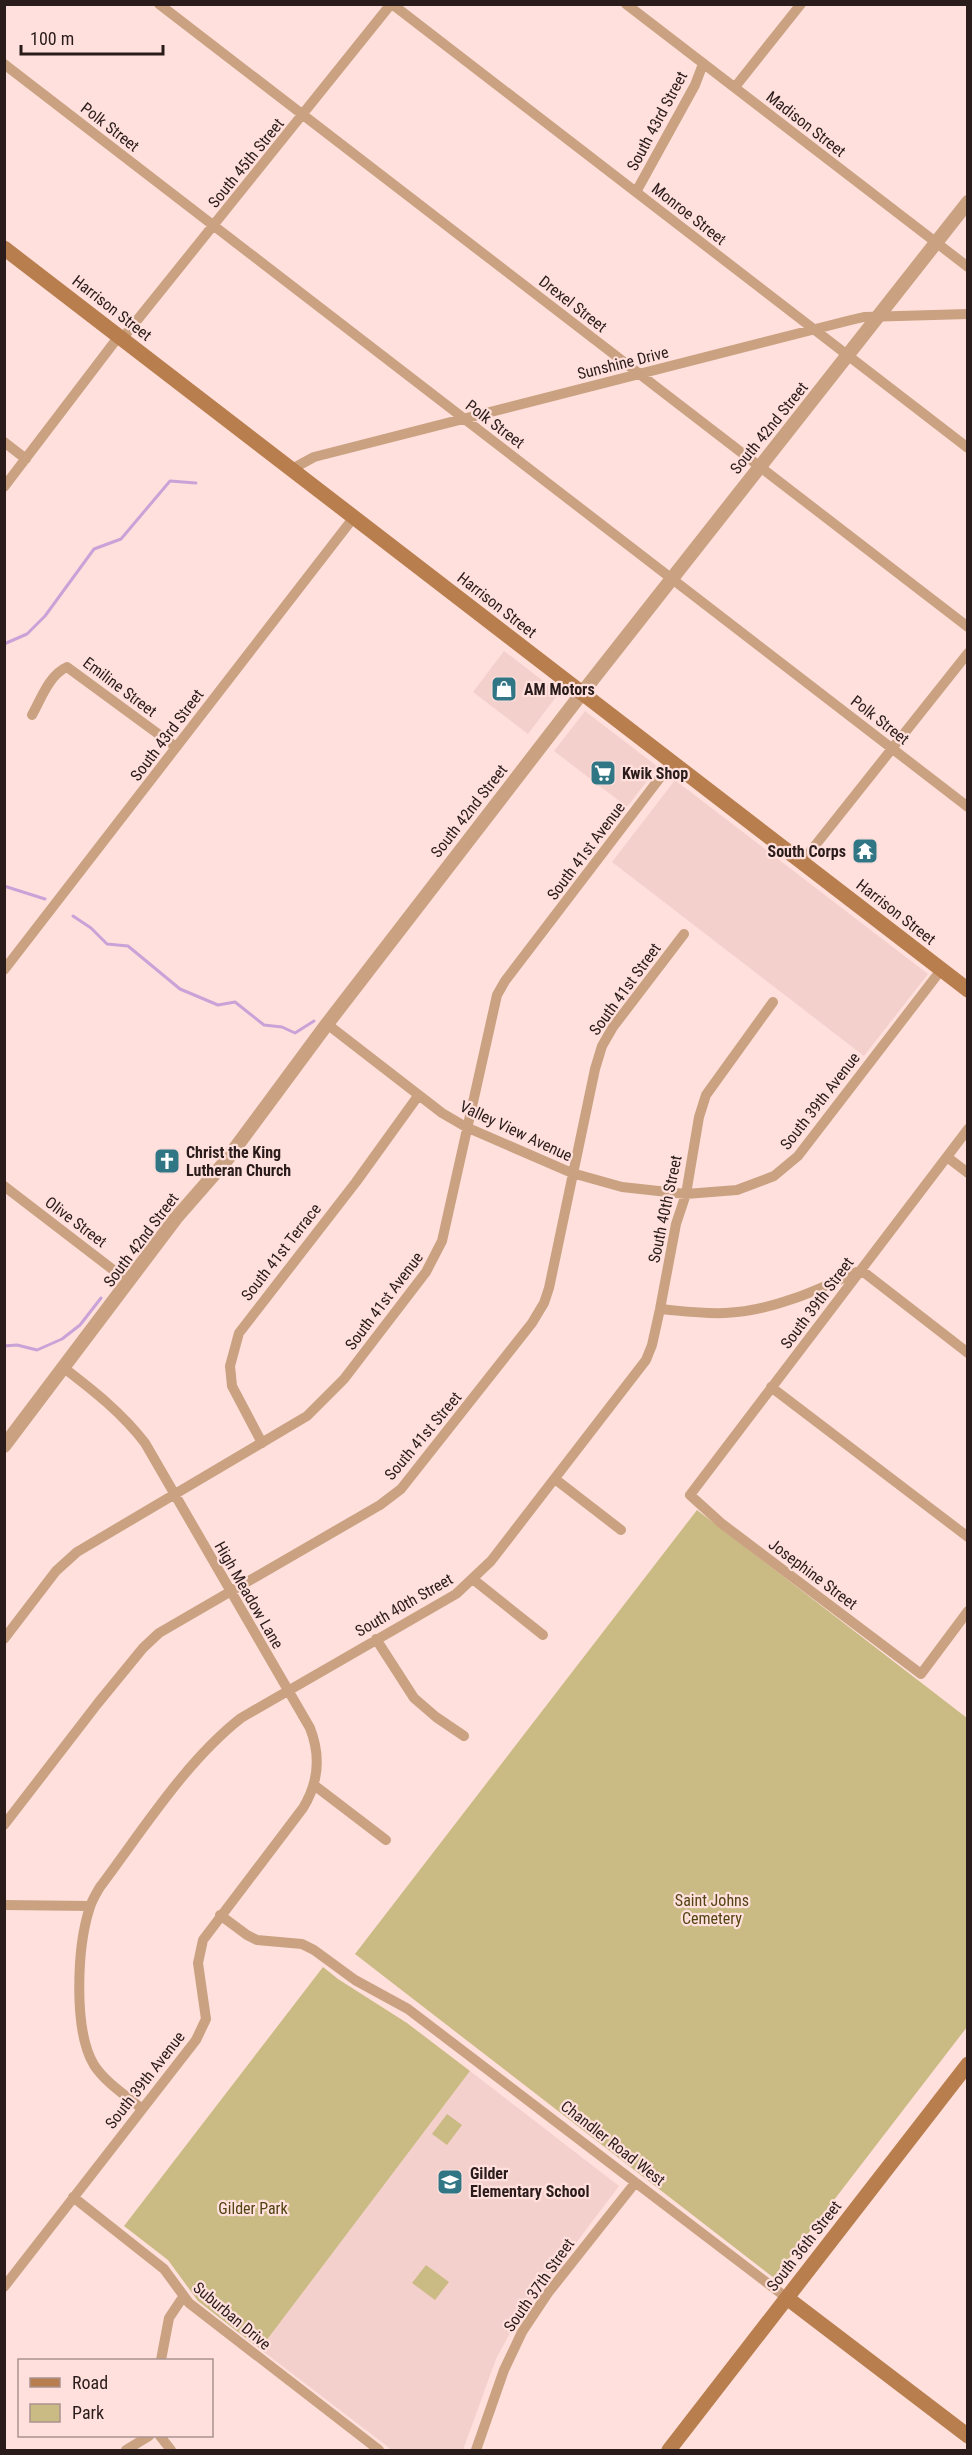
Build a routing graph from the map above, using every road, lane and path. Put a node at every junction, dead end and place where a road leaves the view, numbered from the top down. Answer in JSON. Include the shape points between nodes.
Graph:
{"nodes":[{"id":1,"x":391,"y":4,"type":"edge"},
{"id":2,"x":626,"y":4,"type":"edge"},
{"id":3,"x":801,"y":4,"type":"edge"},
{"id":4,"x":164,"y":6,"type":"edge"},
{"id":5,"x":4,"y":64,"type":"edge"},
{"id":6,"x":703,"y":64,"type":"junction"},
{"id":7,"x":735,"y":87,"type":"junction"},
{"id":8,"x":303,"y":115,"type":"junction"},
{"id":9,"x":636,"y":192,"type":"junction"},
{"id":10,"x":968,"y":202,"type":"edge"},
{"id":11,"x":215,"y":226,"type":"junction"},
{"id":12,"x":936,"y":242,"type":"junction"},
{"id":13,"x":4,"y":248,"type":"edge"},
{"id":14,"x":968,"y":267,"type":"edge"},
{"id":15,"x":968,"y":314,"type":"edge"},
{"id":16,"x":879,"y":316,"type":"junction"},
{"id":17,"x":814,"y":329,"type":"junction"},
{"id":18,"x":121,"y":337,"type":"junction"},
{"id":19,"x":848,"y":356,"type":"junction"},
{"id":20,"x":639,"y":374,"type":"junction"},
{"id":21,"x":464,"y":418,"type":"junction"},
{"id":22,"x":4,"y":442,"type":"edge"},
{"id":23,"x":968,"y":448,"type":"edge"},
{"id":24,"x":26,"y":459,"type":"junction"},
{"id":25,"x":759,"y":466,"type":"junction"},
{"id":26,"x":292,"y":470,"type":"junction"},
{"id":27,"x":4,"y":487,"type":"edge"},
{"id":28,"x":354,"y":517,"type":"junction"},
{"id":29,"x":671,"y":578,"type":"junction"},
{"id":30,"x":968,"y":627,"type":"edge"},
{"id":31,"x":968,"y":652,"type":"edge"},
{"id":32,"x":582,"y":693,"type":"junction"},
{"id":33,"x":33,"y":716,"type":"dead end"},
{"id":34,"x":176,"y":747,"type":"junction"},
{"id":35,"x":892,"y":748,"type":"junction"},
{"id":36,"x":672,"y":762,"type":"junction"},
{"id":37,"x":968,"y":807,"type":"edge"},
{"id":38,"x":802,"y":862,"type":"junction"},
{"id":39,"x":684,"y":934,"type":"dead end"},
{"id":40,"x":4,"y":970,"type":"edge"},
{"id":41,"x":941,"y":970,"type":"junction"},
{"id":42,"x":968,"y":990,"type":"edge"},
{"id":43,"x":773,"y":1002,"type":"dead end"},
{"id":44,"x":327,"y":1024,"type":"junction"},
{"id":45,"x":418,"y":1096,"type":"junction"},
{"id":46,"x":466,"y":1127,"type":"junction"},
{"id":47,"x":968,"y":1129,"type":"edge"},
{"id":48,"x":947,"y":1157,"type":"junction"},
{"id":49,"x":572,"y":1173,"type":"junction"},
{"id":50,"x":968,"y":1173,"type":"edge"},
{"id":51,"x":4,"y":1186,"type":"edge"},
{"id":52,"x":686,"y":1194,"type":"junction"},
{"id":53,"x":861,"y":1270,"type":"junction"},
{"id":54,"x":129,"y":1282,"type":"junction"},
{"id":55,"x":660,"y":1309,"type":"junction"},
{"id":56,"x":968,"y":1353,"type":"edge"},
{"id":57,"x":64,"y":1368,"type":"junction"},
{"id":58,"x":771,"y":1387,"type":"junction"},
{"id":59,"x":262,"y":1443,"type":"junction"},
{"id":60,"x":4,"y":1446,"type":"edge"},
{"id":61,"x":555,"y":1479,"type":"junction"},
{"id":62,"x":174,"y":1494,"type":"junction"},
{"id":63,"x":690,"y":1495,"type":"joint"},
{"id":64,"x":621,"y":1530,"type":"dead end"},
{"id":65,"x":968,"y":1537,"type":"edge"},
{"id":66,"x":474,"y":1580,"type":"junction"},
{"id":67,"x":231,"y":1592,"type":"junction"},
{"id":68,"x":968,"y":1611,"type":"edge"},
{"id":69,"x":543,"y":1635,"type":"dead end"},
{"id":70,"x":4,"y":1639,"type":"edge"},
{"id":71,"x":376,"y":1639,"type":"junction"},
{"id":72,"x":287,"y":1690,"type":"junction"},
{"id":73,"x":464,"y":1736,"type":"dead end"},
{"id":74,"x":314,"y":1785,"type":"junction"},
{"id":75,"x":4,"y":1825,"type":"edge"},
{"id":76,"x":386,"y":1840,"type":"dead end"},
{"id":77,"x":4,"y":1905,"type":"edge"},
{"id":78,"x":90,"y":1906,"type":"junction"},
{"id":79,"x":220,"y":1916,"type":"junction"},
{"id":80,"x":968,"y":2064,"type":"edge"},
{"id":81,"x":141,"y":2108,"type":"junction"},
{"id":82,"x":635,"y":2183,"type":"junction"},
{"id":83,"x":73,"y":2198,"type":"junction"},
{"id":84,"x":4,"y":2287,"type":"edge"},
{"id":85,"x":183,"y":2296,"type":"junction"},
{"id":86,"x":787,"y":2298,"type":"junction"},
{"id":87,"x":161,"y":2359,"type":"edge"},
{"id":88,"x":968,"y":2436,"type":"edge"},
{"id":89,"x":147,"y":2437,"type":"edge"},
{"id":90,"x":161,"y":2437,"type":"edge"},
{"id":91,"x":126,"y":2451,"type":"edge"},
{"id":92,"x":171,"y":2451,"type":"edge"},
{"id":93,"x":380,"y":2451,"type":"edge"},
{"id":94,"x":476,"y":2451,"type":"edge"},
{"id":95,"x":669,"y":2451,"type":"edge"}],
"edges":[{"from":1,"to":8,"type":"street","name":"South 45th Street"},
{"from":1,"to":9,"type":"street","name":"Monroe Street"},
{"from":2,"to":6,"type":"street","name":"Madison Street"},
{"from":3,"to":7,"type":"street"},
{"from":4,"to":8,"type":"street","name":"Drexel Street"},
{"from":5,"to":11,"type":"street","name":"Polk Street"},
{"from":6,"to":7,"type":"street","name":"Madison Street"},
{"from":6,"to":9,"type":"street","name":"South 43rd Street"},
{"from":7,"to":12,"type":"street","name":"Madison Street"},
{"from":8,"to":11,"type":"street","name":"South 45th Street"},
{"from":8,"to":20,"type":"street","name":"Drexel Street"},
{"from":9,"to":17,"type":"street","name":"Monroe Street"},
{"from":10,"to":12,"type":"street","name":"South 42nd Street"},
{"from":11,"to":18,"type":"street","name":"South 45th Street"},
{"from":11,"to":21,"type":"street","name":"Polk Street"},
{"from":12,"to":14,"type":"street","name":"Madison Street"},
{"from":12,"to":16,"type":"street","name":"South 42nd Street"},
{"from":13,"to":18,"type":"main road","name":"Harrison Street"},
{"from":15,"to":16,"type":"street","name":"Sunshine Drive"},
{"from":16,"to":17,"type":"street","name":"Sunshine Drive"},
{"from":16,"to":19,"type":"street","name":"South 42nd Street"},
{"from":17,"to":19,"type":"street","name":"Monroe Street"},
{"from":17,"to":20,"type":"street","name":"Sunshine Drive"},
{"from":18,"to":24,"type":"street","name":"South 45th Street"},
{"from":18,"to":26,"type":"main road","name":"Harrison Street"},
{"from":19,"to":23,"type":"street","name":"Monroe Street"},
{"from":19,"to":25,"type":"street","name":"South 42nd Street"},
{"from":20,"to":21,"type":"street","name":"Sunshine Drive"},
{"from":20,"to":25,"type":"street","name":"Drexel Street"},
{"from":21,"to":26,"type":"street","name":"Sunshine Drive","via":[[314,457]]},
{"from":21,"to":29,"type":"street","name":"Polk Street"},
{"from":22,"to":24,"type":"street"},
{"from":24,"to":27,"type":"street","name":"South 45th Street"},
{"from":25,"to":29,"type":"street","name":"South 42nd Street"},
{"from":25,"to":30,"type":"street","name":"Drexel Street"},
{"from":26,"to":28,"type":"main road","name":"Harrison Street"},
{"from":28,"to":32,"type":"main road","name":"Harrison Street"},
{"from":28,"to":34,"type":"street","name":"South 43rd Street"},
{"from":29,"to":32,"type":"street","name":"South 42nd Street"},
{"from":29,"to":35,"type":"street","name":"Polk Street"},
{"from":31,"to":35,"type":"street"},
{"from":32,"to":36,"type":"main road","name":"Harrison Street"},
{"from":32,"to":44,"type":"street","name":"South 42nd Street"},
{"from":33,"to":34,"type":"street","name":"Emiline Street","via":[[48,685],[59,670],[67,667]]},
{"from":34,"to":40,"type":"street","name":"South 43rd Street"},
{"from":35,"to":37,"type":"street","name":"Polk Street"},
{"from":35,"to":38,"type":"street"},
{"from":36,"to":38,"type":"main road","name":"Harrison Street"},
{"from":36,"to":46,"type":"street","name":"South 41st Avenue","via":[[497,995]]},
{"from":38,"to":41,"type":"main road","name":"Harrison Street"},
{"from":39,"to":49,"type":"street","name":"South 41st Street","via":[[602,1046]]},
{"from":41,"to":42,"type":"main road","name":"Harrison Street"},
{"from":41,"to":52,"type":"street","name":"South 39th Avenue","via":[[787,1166],[765,1180],[737,1190]]},
{"from":43,"to":52,"type":"street","name":"South 40th Street","via":[[706,1095]]},
{"from":44,"to":45,"type":"street","name":"Valley View Avenue"},
{"from":44,"to":54,"type":"street","name":"South 42nd Street","via":[[225,1162],[176,1218]]},
{"from":45,"to":46,"type":"street","name":"Valley View Avenue"},
{"from":45,"to":59,"type":"street","name":"South 41st Terrace","via":[[239,1333],[230,1366],[232,1386]]},
{"from":46,"to":49,"type":"street","name":"Valley View Avenue"},
{"from":46,"to":59,"type":"street","name":"South 41st Avenue","via":[[442,1241],[426,1272],[326,1399],[308,1416]]},
{"from":47,"to":48,"type":"street","name":"South 39th Street"},
{"from":48,"to":50,"type":"street"},
{"from":48,"to":53,"type":"street","name":"South 39th Street"},
{"from":49,"to":52,"type":"street","name":"Valley View Avenue","via":[[622,1187]]},
{"from":49,"to":67,"type":"street","name":"South 41st Street","via":[[543,1303],[532,1323],[425,1460],[401,1489],[380,1505]]},
{"from":51,"to":54,"type":"street","name":"Olive Street"},
{"from":52,"to":55,"type":"street","name":"South 40th Street","via":[[676,1224]]},
{"from":53,"to":55,"type":"street","via":[[776,1304],[727,1313]]},
{"from":53,"to":56,"type":"street"},
{"from":53,"to":58,"type":"street","name":"South 39th Street"},
{"from":54,"to":57,"type":"street","name":"South 42nd Street"},
{"from":55,"to":61,"type":"street","name":"South 40th Street","via":[[645,1360]]},
{"from":57,"to":60,"type":"street","name":"South 42nd Street"},
{"from":57,"to":62,"type":"street","name":"High Meadow Lane","via":[[128,1420]]},
{"from":58,"to":63,"type":"street","name":"South 39th Street"},
{"from":58,"to":65,"type":"street"},
{"from":59,"to":62,"type":"street","name":"South 41st Avenue"},
{"from":61,"to":64,"type":"street"},
{"from":61,"to":66,"type":"street","name":"South 40th Street"},
{"from":62,"to":67,"type":"street","name":"High Meadow Lane"},
{"from":62,"to":70,"type":"street","name":"South 41st Avenue","via":[[77,1552],[56,1571]]},
{"from":63,"to":68,"type":"street","name":"Josephine Street","via":[[921,1674]]},
{"from":66,"to":69,"type":"street"},
{"from":66,"to":71,"type":"street","name":"South 40th Street"},
{"from":67,"to":72,"type":"street","name":"High Meadow Lane"},
{"from":67,"to":75,"type":"street","name":"South 41st Street","via":[[159,1633],[143,1648]]},
{"from":71,"to":72,"type":"street","name":"South 40th Street"},
{"from":71,"to":73,"type":"street","via":[[414,1698]]},
{"from":72,"to":74,"type":"street","name":"High Meadow Lane","via":[[316,1744]]},
{"from":72,"to":78,"type":"street","name":"South 40th Street","via":[[216,1737],[100,1887]]},
{"from":74,"to":76,"type":"street"},
{"from":74,"to":79,"type":"street","name":"South 39th Avenue","via":[[303,1808]]},
{"from":77,"to":78,"type":"street"},
{"from":78,"to":81,"type":"street","name":"South 40th Street","via":[[82,1939],[79,2001],[85,2047],[95,2067]]},
{"from":79,"to":81,"type":"street","name":"South 39th Avenue","via":[[199,1952],[206,2019],[203,2028]]},
{"from":79,"to":82,"type":"street","name":"Chandler Road West","via":[[257,1940],[302,1944],[408,2009]]},
{"from":80,"to":86,"type":"main road","name":"South 36th Street"},
{"from":81,"to":83,"type":"street","name":"South 39th Avenue"},
{"from":82,"to":86,"type":"street","name":"Chandler Road West"},
{"from":82,"to":94,"type":"street","name":"South 37th Street","via":[[522,2332],[504,2370]]},
{"from":83,"to":84,"type":"street","name":"South 39th Avenue"},
{"from":83,"to":85,"type":"street","name":"Suburban Drive","via":[[164,2269]]},
{"from":85,"to":87,"type":"street","via":[[169,2318]]},
{"from":85,"to":93,"type":"street","name":"Suburban Drive"},
{"from":86,"to":88,"type":"main road","name":"Chandler Road West"},
{"from":86,"to":95,"type":"main road","name":"South 36th Street"},
{"from":89,"to":91,"type":"street"},
{"from":90,"to":92,"type":"street"}]}
